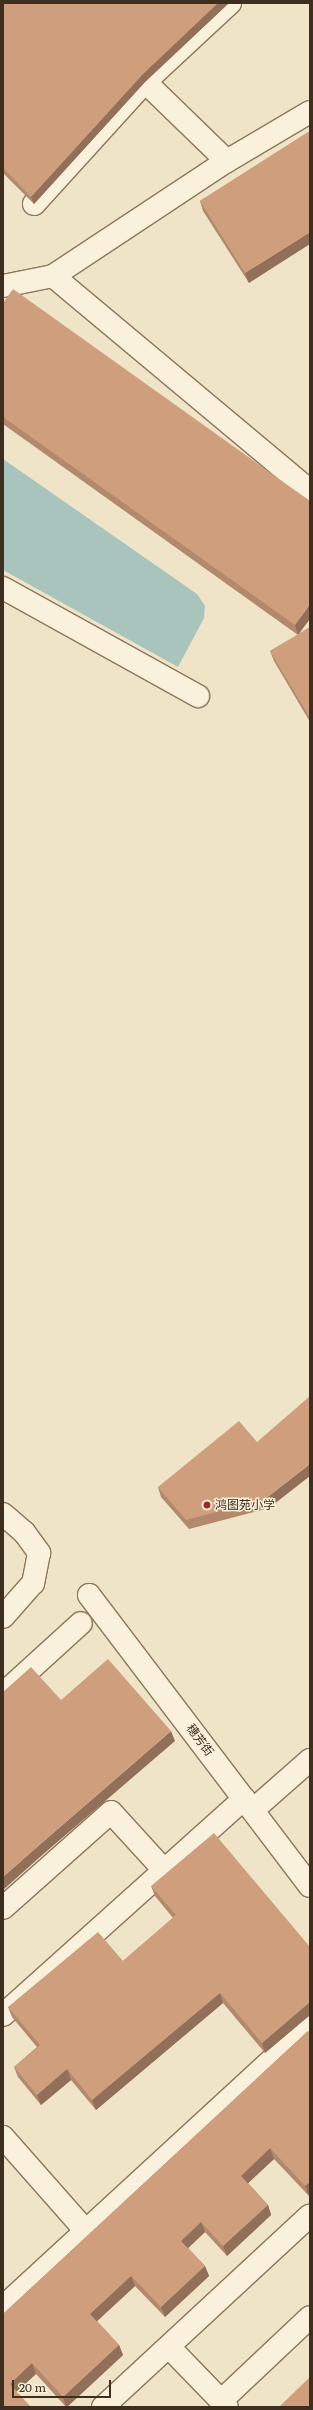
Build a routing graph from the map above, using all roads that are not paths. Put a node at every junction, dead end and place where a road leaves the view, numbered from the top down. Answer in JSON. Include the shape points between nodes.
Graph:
{"nodes":[{"id":1,"x":230,"y":3,"type":"edge"},
{"id":2,"x":123,"y":60,"type":"edge"},
{"id":3,"x":145,"y":82,"type":"junction"},
{"id":4,"x":310,"y":112,"type":"edge"},
{"id":5,"x":227,"y":161,"type":"junction"},
{"id":6,"x":34,"y":204,"type":"edge"},
{"id":7,"x":53,"y":276,"type":"junction"},
{"id":8,"x":3,"y":286,"type":"edge"},
{"id":9,"x":310,"y":491,"type":"edge"},
{"id":10,"x":3,"y":588,"type":"edge"},
{"id":11,"x":198,"y":696,"type":"dead end"},
{"id":12,"x":3,"y":1514,"type":"edge"},
{"id":13,"x":89,"y":1595,"type":"dead end"},
{"id":14,"x":3,"y":1617,"type":"edge"},
{"id":15,"x":81,"y":1624,"type":"dead end"},
{"id":16,"x":3,"y":1694,"type":"edge"},
{"id":17,"x":310,"y":1760,"type":"edge"},
{"id":18,"x":248,"y":1805,"type":"junction"},
{"id":19,"x":164,"y":1870,"type":"junction"},
{"id":20,"x":310,"y":1886,"type":"edge"},
{"id":21,"x":3,"y":1908,"type":"edge"},
{"id":22,"x":3,"y":2015,"type":"edge"},
{"id":23,"x":310,"y":2025,"type":"edge"},
{"id":24,"x":3,"y":2136,"type":"edge"},
{"id":25,"x":310,"y":2215,"type":"edge"},
{"id":26,"x":86,"y":2231,"type":"junction"},
{"id":27,"x":3,"y":2307,"type":"edge"},
{"id":28,"x":310,"y":2317,"type":"edge"},
{"id":29,"x":169,"y":2347,"type":"junction"},
{"id":30,"x":224,"y":2404,"type":"edge"},
{"id":31,"x":104,"y":2407,"type":"edge"}],
"edges":[{"from":1,"to":3,"type":"street"},
{"from":2,"to":3,"type":"street"},
{"from":3,"to":5,"type":"street"},
{"from":3,"to":6,"type":"street"},
{"from":4,"to":5,"type":"street"},
{"from":5,"to":7,"type":"street"},
{"from":7,"to":8,"type":"street"},
{"from":7,"to":9,"type":"street"},
{"from":10,"to":11,"type":"street"},
{"from":12,"to":14,"type":"street","via":[[24,1532],[39,1553],[34,1583]]},
{"from":13,"to":18,"type":"street","name":"穗芳街"},
{"from":15,"to":16,"type":"street"},
{"from":17,"to":18,"type":"street"},
{"from":18,"to":19,"type":"street"},
{"from":18,"to":20,"type":"street","name":"穗芳街"},
{"from":19,"to":21,"type":"street","via":[[111,1812]]},
{"from":19,"to":22,"type":"street"},
{"from":23,"to":26,"type":"street"},
{"from":24,"to":26,"type":"street"},
{"from":25,"to":29,"type":"street"},
{"from":26,"to":27,"type":"street"},
{"from":28,"to":30,"type":"street"},
{"from":29,"to":30,"type":"street"},
{"from":29,"to":31,"type":"street"}]}
